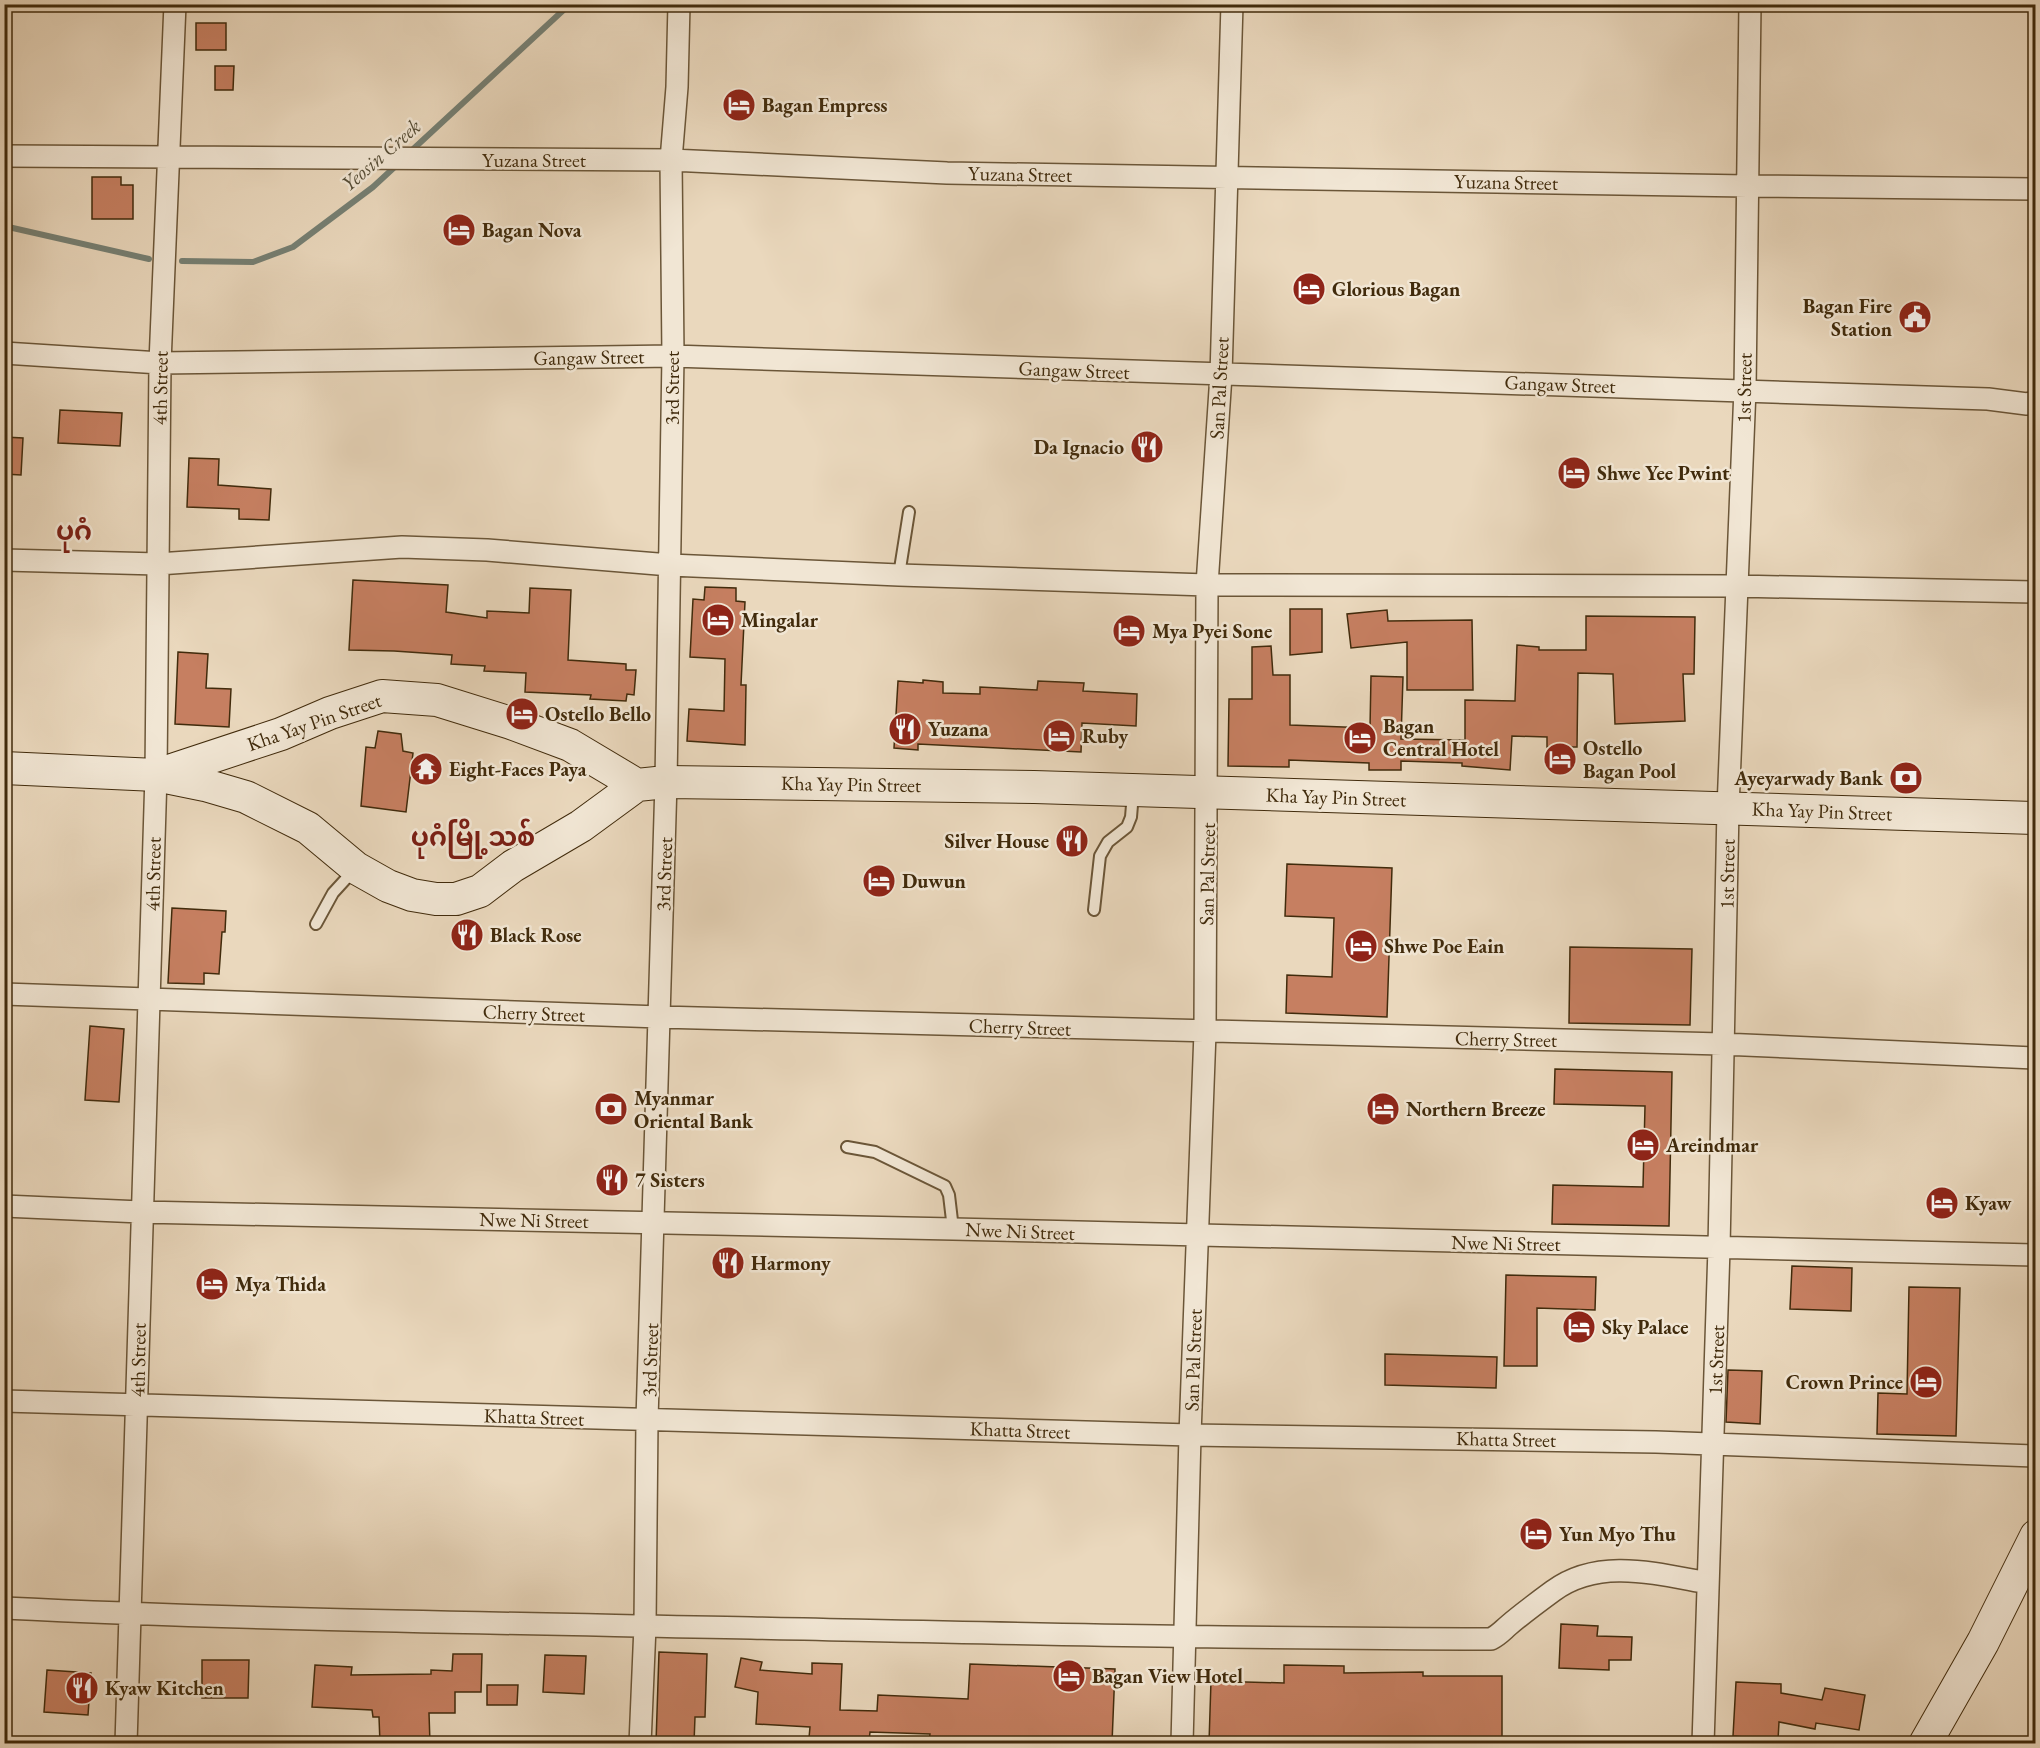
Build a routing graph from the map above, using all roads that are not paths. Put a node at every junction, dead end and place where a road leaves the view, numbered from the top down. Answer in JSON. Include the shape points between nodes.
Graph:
{"nodes":[{"id":1,"x":175,"y":4,"type":"edge"},
{"id":2,"x":679,"y":4,"type":"edge"},
{"id":3,"x":1232,"y":4,"type":"edge"},
{"id":4,"x":1750,"y":4,"type":"edge"},
{"id":5,"x":4,"y":156,"type":"edge"},
{"id":6,"x":169,"y":156,"type":"junction"},
{"id":7,"x":671,"y":160,"type":"junction"},
{"id":8,"x":1226,"y":177,"type":"junction"},
{"id":9,"x":1747,"y":186,"type":"junction"},
{"id":10,"x":2036,"y":189,"type":"edge"},
{"id":11,"x":4,"y":353,"type":"edge"},
{"id":12,"x":673,"y":356,"type":"junction"},
{"id":13,"x":160,"y":363,"type":"junction"},
{"id":14,"x":1221,"y":375,"type":"junction"},
{"id":15,"x":1745,"y":389,"type":"junction"},
{"id":16,"x":2036,"y":402,"type":"edge"},
{"id":17,"x":909,"y":512,"type":"dead end"},
{"id":18,"x":4,"y":560,"type":"edge"},
{"id":19,"x":158,"y":564,"type":"junction"},
{"id":20,"x":670,"y":565,"type":"junction"},
{"id":21,"x":899,"y":575,"type":"junction"},
{"id":22,"x":1207,"y":585,"type":"junction"},
{"id":23,"x":1736,"y":586,"type":"junction"},
{"id":24,"x":2036,"y":591,"type":"edge"},
{"id":25,"x":4,"y":768,"type":"edge"},
{"id":26,"x":156,"y":776,"type":"junction"},
{"id":27,"x":652,"y":783,"type":"junction"},
{"id":28,"x":1133,"y":790,"type":"junction"},
{"id":29,"x":1208,"y":793,"type":"junction"},
{"id":30,"x":1728,"y":808,"type":"junction"},
{"id":31,"x":2036,"y":818,"type":"edge"},
{"id":32,"x":356,"y":868,"type":"junction"},
{"id":33,"x":1094,"y":910,"type":"dead end"},
{"id":34,"x":316,"y":924,"type":"dead end"},
{"id":35,"x":4,"y":994,"type":"edge"},
{"id":36,"x":150,"y":998,"type":"junction"},
{"id":37,"x":660,"y":1017,"type":"junction"},
{"id":38,"x":1205,"y":1032,"type":"junction"},
{"id":39,"x":1722,"y":1044,"type":"junction"},
{"id":40,"x":2036,"y":1058,"type":"edge"},
{"id":41,"x":847,"y":1147,"type":"dead end"},
{"id":42,"x":4,"y":1206,"type":"edge"},
{"id":43,"x":141,"y":1212,"type":"junction"},
{"id":44,"x":655,"y":1223,"type":"junction"},
{"id":45,"x":953,"y":1229,"type":"junction"},
{"id":46,"x":1198,"y":1236,"type":"junction"},
{"id":47,"x":1719,"y":1248,"type":"junction"},
{"id":48,"x":2036,"y":1255,"type":"edge"},
{"id":49,"x":4,"y":1401,"type":"edge"},
{"id":50,"x":137,"y":1406,"type":"junction"},
{"id":51,"x":647,"y":1420,"type":"junction"},
{"id":52,"x":1190,"y":1435,"type":"junction"},
{"id":53,"x":1713,"y":1445,"type":"junction"},
{"id":54,"x":2036,"y":1456,"type":"edge"},
{"id":55,"x":2036,"y":1536,"type":"edge"},
{"id":56,"x":1708,"y":1583,"type":"junction"},
{"id":57,"x":4,"y":1608,"type":"edge"},
{"id":58,"x":131,"y":1614,"type":"junction"},
{"id":59,"x":645,"y":1626,"type":"junction"},
{"id":60,"x":1184,"y":1636,"type":"junction"},
{"id":61,"x":126,"y":1743,"type":"edge"},
{"id":62,"x":640,"y":1743,"type":"edge"},
{"id":63,"x":1182,"y":1743,"type":"edge"},
{"id":64,"x":1703,"y":1743,"type":"edge"},
{"id":65,"x":1924,"y":1743,"type":"edge"}],
"edges":[{"from":1,"to":6,"type":"street","name":"4th Street"},
{"from":2,"to":7,"type":"street","name":"3rd Street"},
{"from":3,"to":8,"type":"street","name":"San Pal Street"},
{"from":4,"to":9,"type":"street","name":"1st Street"},
{"from":5,"to":6,"type":"street","name":"Yuzana Street"},
{"from":6,"to":7,"type":"street","name":"Yuzana Street"},
{"from":6,"to":13,"type":"street","name":"4th Street"},
{"from":7,"to":8,"type":"street","name":"Yuzana Street","via":[[947,172]]},
{"from":7,"to":12,"type":"street","name":"3rd Street"},
{"from":8,"to":9,"type":"street","name":"Yuzana Street"},
{"from":8,"to":14,"type":"street","name":"San Pal Street"},
{"from":9,"to":10,"type":"street","name":"Yuzana Street"},
{"from":9,"to":15,"type":"street","name":"1st Street"},
{"from":11,"to":13,"type":"street","name":"Gangaw Street"},
{"from":12,"to":13,"type":"street","name":"Gangaw Street"},
{"from":12,"to":14,"type":"street","name":"Gangaw Street"},
{"from":12,"to":20,"type":"street","name":"3rd Street"},
{"from":13,"to":19,"type":"street","name":"4th Street"},
{"from":14,"to":15,"type":"street","name":"Gangaw Street"},
{"from":14,"to":22,"type":"street","name":"San Pal Street"},
{"from":15,"to":16,"type":"street","name":"Gangaw Street"},
{"from":15,"to":23,"type":"street","name":"1st Street"},
{"from":17,"to":21,"type":"lane"},
{"from":18,"to":19,"type":"street"},
{"from":19,"to":20,"type":"street","via":[[402,547]]},
{"from":19,"to":26,"type":"street","name":"4th Street"},
{"from":20,"to":21,"type":"street"},
{"from":20,"to":27,"type":"street","name":"3rd Street"},
{"from":21,"to":22,"type":"street"},
{"from":22,"to":23,"type":"street"},
{"from":22,"to":29,"type":"street","name":"San Pal Street"},
{"from":23,"to":24,"type":"street"},
{"from":23,"to":30,"type":"street","name":"1st Street"},
{"from":25,"to":26,"type":"street","name":"Kha Yay Pin Street"},
{"from":26,"to":27,"type":"street","name":"Kha Yay Pin Street","via":[[382,696],[436,700],[511,723]]},
{"from":26,"to":32,"type":"street","name":"Kha Yay Pin Street","via":[[246,797],[308,828]]},
{"from":26,"to":36,"type":"street","name":"4th Street"},
{"from":27,"to":28,"type":"street","name":"Kha Yay Pin Street"},
{"from":27,"to":32,"type":"street","name":"Kha Yay Pin Street","via":[[513,866],[480,891],[456,899],[412,895]]},
{"from":27,"to":37,"type":"street","name":"3rd Street"},
{"from":28,"to":29,"type":"street","name":"Kha Yay Pin Street"},
{"from":28,"to":33,"type":"lane","via":[[1127,826],[1108,842],[1100,856]]},
{"from":29,"to":30,"type":"street","name":"Kha Yay Pin Street"},
{"from":29,"to":38,"type":"street","name":"San Pal Street"},
{"from":30,"to":31,"type":"street","name":"Kha Yay Pin Street"},
{"from":30,"to":39,"type":"street","name":"1st Street"},
{"from":32,"to":34,"type":"lane","via":[[333,893]]},
{"from":35,"to":36,"type":"street","name":"Cherry Street"},
{"from":36,"to":37,"type":"street","name":"Cherry Street"},
{"from":36,"to":43,"type":"street","name":"4th Street"},
{"from":37,"to":38,"type":"street","name":"Cherry Street"},
{"from":37,"to":44,"type":"street","name":"3rd Street"},
{"from":38,"to":39,"type":"street","name":"Cherry Street"},
{"from":38,"to":46,"type":"street","name":"San Pal Street"},
{"from":39,"to":40,"type":"street","name":"Cherry Street"},
{"from":39,"to":47,"type":"street","name":"1st Street"},
{"from":41,"to":45,"type":"lane","via":[[875,1152],[945,1186]]},
{"from":42,"to":43,"type":"street","name":"Nwe Ni Street"},
{"from":43,"to":44,"type":"street","name":"Nwe Ni Street"},
{"from":43,"to":50,"type":"street","name":"4th Street"},
{"from":44,"to":45,"type":"street","name":"Nwe Ni Street"},
{"from":44,"to":51,"type":"street","name":"3rd Street"},
{"from":45,"to":46,"type":"street","name":"Nwe Ni Street"},
{"from":46,"to":47,"type":"street","name":"Nwe Ni Street"},
{"from":46,"to":52,"type":"street","name":"San Pal Street"},
{"from":47,"to":48,"type":"street","name":"Nwe Ni Street"},
{"from":47,"to":53,"type":"street","name":"1st Street"},
{"from":49,"to":50,"type":"street","name":"Khatta Street"},
{"from":50,"to":51,"type":"street","name":"Khatta Street"},
{"from":50,"to":58,"type":"street","name":"4th Street"},
{"from":51,"to":52,"type":"street","name":"Khatta Street"},
{"from":51,"to":59,"type":"street","name":"3rd Street"},
{"from":52,"to":53,"type":"street","name":"Khatta Street"},
{"from":52,"to":60,"type":"street","name":"San Pal Street"},
{"from":53,"to":54,"type":"street","name":"Khatta Street"},
{"from":53,"to":56,"type":"street","name":"1st Street"},
{"from":55,"to":65,"type":"street","via":[[1983,1642]]},
{"from":56,"to":60,"type":"street","via":[[1644,1571],[1581,1575],[1555,1589],[1491,1639]]},
{"from":56,"to":64,"type":"street","name":"1st Street"},
{"from":57,"to":58,"type":"street"},
{"from":58,"to":59,"type":"street"},
{"from":58,"to":61,"type":"street","name":"4th Street"},
{"from":59,"to":60,"type":"street"},
{"from":59,"to":62,"type":"street","name":"3rd Street"},
{"from":60,"to":63,"type":"street","name":"San Pal Street"}]}
